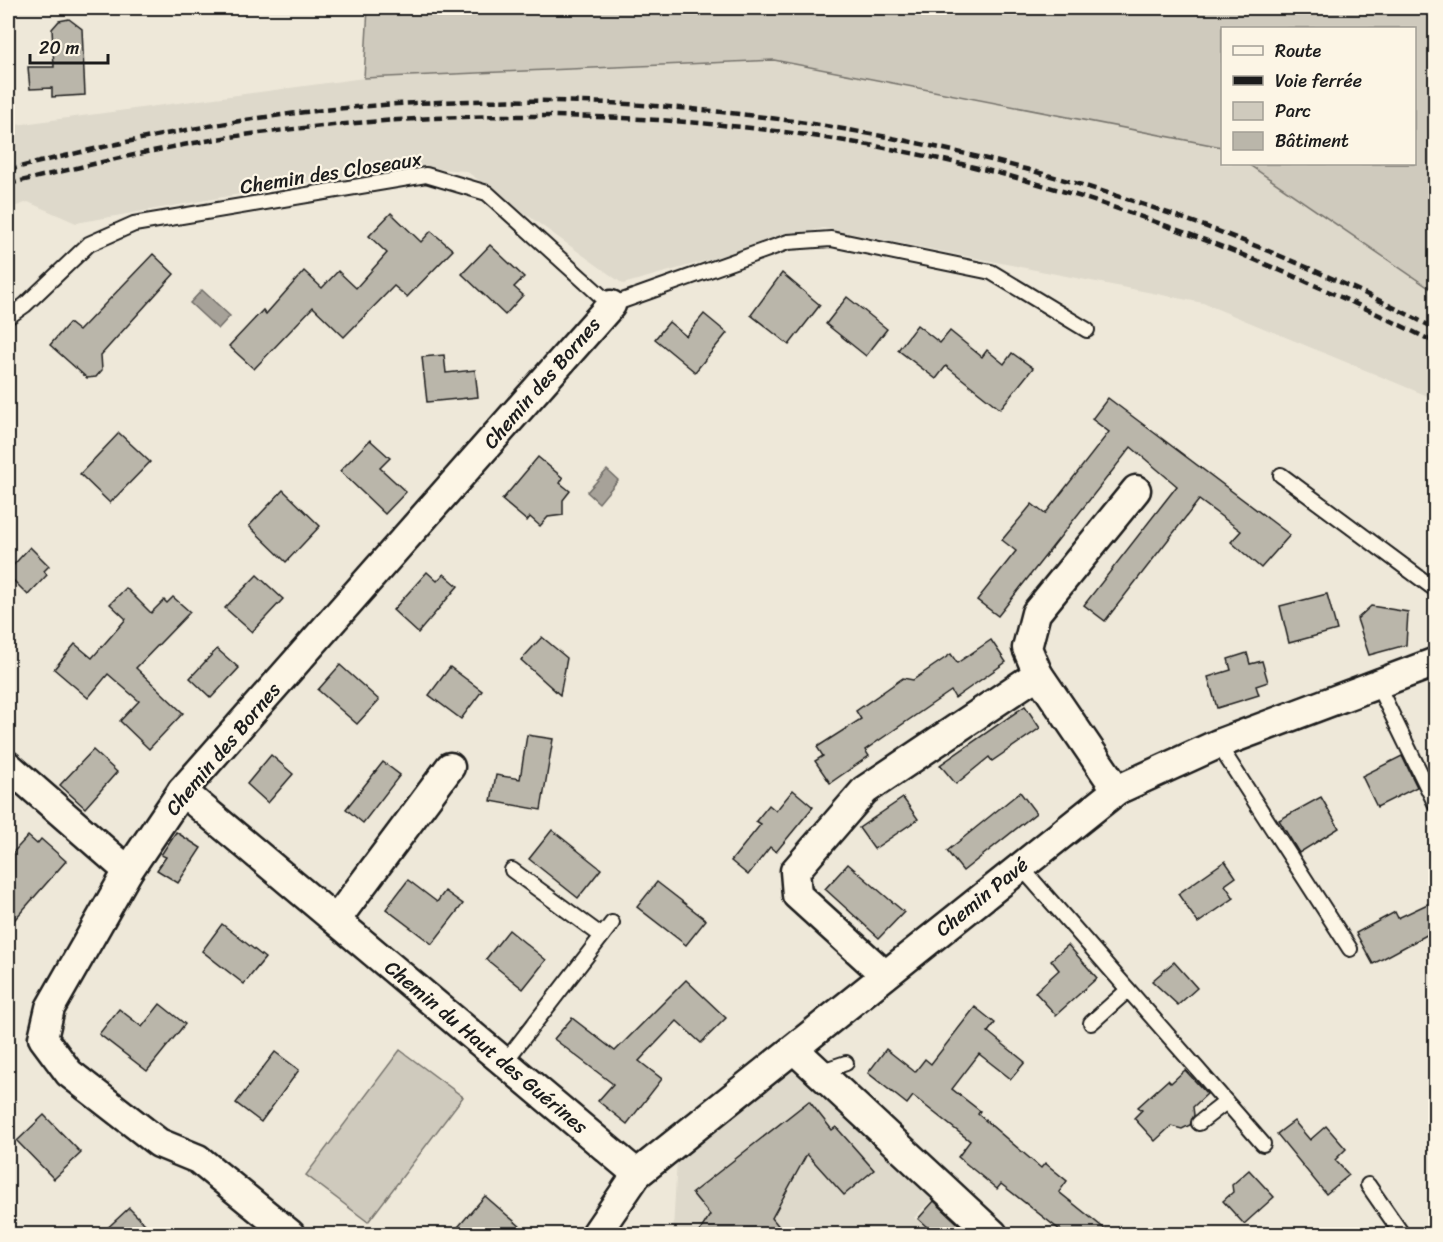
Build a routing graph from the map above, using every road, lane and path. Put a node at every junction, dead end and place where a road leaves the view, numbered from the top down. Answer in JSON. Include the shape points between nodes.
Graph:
{"nodes":[{"id":1,"x":611,"y":305,"type":"junction"},
{"id":2,"x":8,"y":317,"type":"edge"},
{"id":3,"x":1087,"y":330,"type":"dead end"},
{"id":4,"x":1281,"y":475,"type":"dead end"},
{"id":5,"x":1136,"y":490,"type":"dead end"},
{"id":6,"x":1436,"y":590,"type":"edge"},
{"id":7,"x":1436,"y":662,"type":"edge"},
{"id":8,"x":1038,"y":674,"type":"junction"},
{"id":9,"x":1377,"y":684,"type":"junction"},
{"id":10,"x":1218,"y":744,"type":"junction"},
{"id":11,"x":8,"y":766,"type":"edge"},
{"id":12,"x":450,"y":767,"type":"dead end"},
{"id":13,"x":1117,"y":790,"type":"junction"},
{"id":14,"x":182,"y":791,"type":"junction"},
{"id":15,"x":1436,"y":805,"type":"edge"},
{"id":16,"x":1021,"y":867,"type":"junction"},
{"id":17,"x":512,"y":870,"type":"dead end"},
{"id":18,"x":128,"y":871,"type":"junction"},
{"id":19,"x":336,"y":920,"type":"junction"},
{"id":20,"x":612,"y":923,"type":"dead end"},
{"id":21,"x":602,"y":936,"type":"junction"},
{"id":22,"x":1350,"y":949,"type":"dead end"},
{"id":23,"x":885,"y":975,"type":"junction"},
{"id":24,"x":1128,"y":990,"type":"junction"},
{"id":25,"x":1091,"y":1023,"type":"dead end"},
{"id":26,"x":794,"y":1049,"type":"junction"},
{"id":27,"x":504,"y":1062,"type":"junction"},
{"id":28,"x":846,"y":1063,"type":"dead end"},
{"id":29,"x":819,"y":1072,"type":"junction"},
{"id":30,"x":1226,"y":1102,"type":"junction"},
{"id":31,"x":1199,"y":1123,"type":"dead end"},
{"id":32,"x":1263,"y":1144,"type":"dead end"},
{"id":33,"x":637,"y":1174,"type":"junction"},
{"id":34,"x":1368,"y":1185,"type":"dead end"},
{"id":35,"x":606,"y":1229,"type":"edge"},
{"id":36,"x":290,"y":1234,"type":"edge"},
{"id":37,"x":993,"y":1234,"type":"edge"},
{"id":38,"x":1402,"y":1234,"type":"edge"}],
"edges":[{"from":1,"to":2,"type":"lane","name":"Chemin des Closeaux","via":[[487,194],[426,175],[134,224],[89,244]]},
{"from":1,"to":3,"type":"lane","via":[[788,242],[831,239],[991,272]]},
{"from":1,"to":14,"type":"street","name":"Chemin des Bornes"},
{"from":4,"to":6,"type":"lane"},
{"from":5,"to":8,"type":"street","via":[[1036,613],[1027,648]]},
{"from":7,"to":9,"type":"street","name":"Chemin Pavé"},
{"from":8,"to":13,"type":"street"},
{"from":8,"to":23,"type":"street","via":[[866,790],[795,871],[797,895]]},
{"from":9,"to":10,"type":"street","name":"Chemin Pavé"},
{"from":9,"to":15,"type":"lane"},
{"from":10,"to":13,"type":"street","name":"Chemin Pavé"},
{"from":10,"to":22,"type":"lane"},
{"from":11,"to":18,"type":"street"},
{"from":12,"to":19,"type":"street"},
{"from":13,"to":16,"type":"street","name":"Chemin Pavé"},
{"from":14,"to":18,"type":"street","name":"Chemin des Bornes"},
{"from":14,"to":19,"type":"street","name":"Chemin du Haut des Guérines"},
{"from":16,"to":23,"type":"street","name":"Chemin Pavé"},
{"from":16,"to":24,"type":"lane"},
{"from":17,"to":21,"type":"lane"},
{"from":18,"to":36,"type":"street","name":"Chemin des Bornes","via":[[50,1008],[43,1038],[69,1074],[159,1143],[198,1159]]},
{"from":19,"to":27,"type":"street","name":"Chemin du Haut des Guérines"},
{"from":20,"to":21,"type":"lane"},
{"from":21,"to":27,"type":"lane"},
{"from":23,"to":26,"type":"street","name":"Chemin Pavé"},
{"from":24,"to":25,"type":"lane"},
{"from":24,"to":30,"type":"lane"},
{"from":26,"to":29,"type":"street"},
{"from":26,"to":33,"type":"street","name":"Chemin Pavé"},
{"from":27,"to":33,"type":"street","name":"Chemin du Haut des Guérines"},
{"from":28,"to":29,"type":"lane"},
{"from":29,"to":37,"type":"street"},
{"from":30,"to":31,"type":"lane"},
{"from":30,"to":32,"type":"lane"},
{"from":33,"to":35,"type":"street","name":"Chemin Pavé"},
{"from":34,"to":38,"type":"lane"}]}
